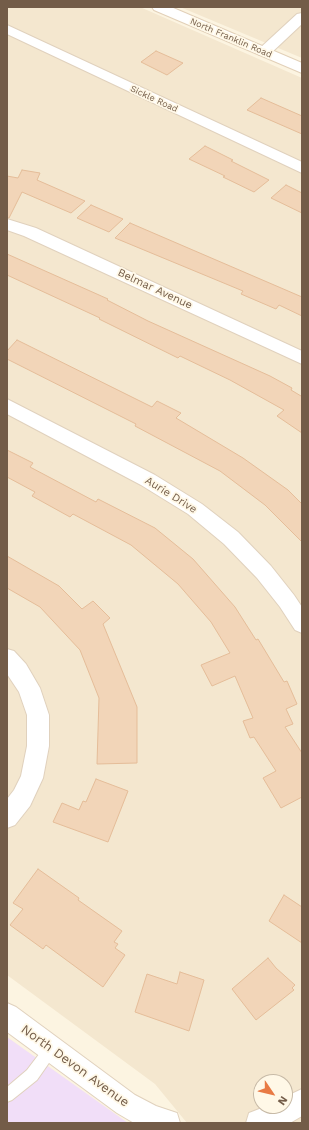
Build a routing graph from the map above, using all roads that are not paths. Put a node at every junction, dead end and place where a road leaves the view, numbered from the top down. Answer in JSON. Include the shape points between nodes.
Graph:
{"nodes":[{"id":1,"x":160,"y":7,"type":"edge"},
{"id":2,"x":302,"y":17,"type":"edge"},
{"id":3,"x":7,"y":29,"type":"edge"},
{"id":4,"x":264,"y":52,"type":"junction"},
{"id":5,"x":302,"y":68,"type":"edge"},
{"id":6,"x":302,"y":168,"type":"edge"},
{"id":7,"x":7,"y":224,"type":"edge"},
{"id":8,"x":302,"y":358,"type":"edge"},
{"id":9,"x":7,"y":406,"type":"edge"},
{"id":10,"x":302,"y":624,"type":"edge"},
{"id":11,"x":7,"y":658,"type":"edge"},
{"id":12,"x":7,"y":817,"type":"edge"},
{"id":13,"x":7,"y":1016,"type":"edge"},
{"id":14,"x":52,"y":1050,"type":"junction"},
{"id":15,"x":7,"y":1095,"type":"edge"},
{"id":16,"x":167,"y":1123,"type":"edge"}],
"edges":[{"from":1,"to":4,"type":"main road","name":"North Franklin Road"},
{"from":2,"to":4,"type":"street"},
{"from":3,"to":6,"type":"street","name":"Sickle Road"},
{"from":4,"to":5,"type":"main road","name":"North Franklin Road"},
{"from":7,"to":8,"type":"street","name":"Belmar Avenue","via":[[38,235]]},
{"from":9,"to":10,"type":"street","name":"Aurie Drive","via":[[148,480],[195,509],[231,538],[264,572]]},
{"from":11,"to":12,"type":"street","via":[[29,688],[38,716],[38,746],[32,778],[22,798]]},
{"from":13,"to":14,"type":"street","name":"North Devon Avenue"},
{"from":14,"to":15,"type":"lane","via":[[32,1075]]},
{"from":14,"to":16,"type":"street","name":"North Devon Avenue","via":[[126,1104]]}]}
